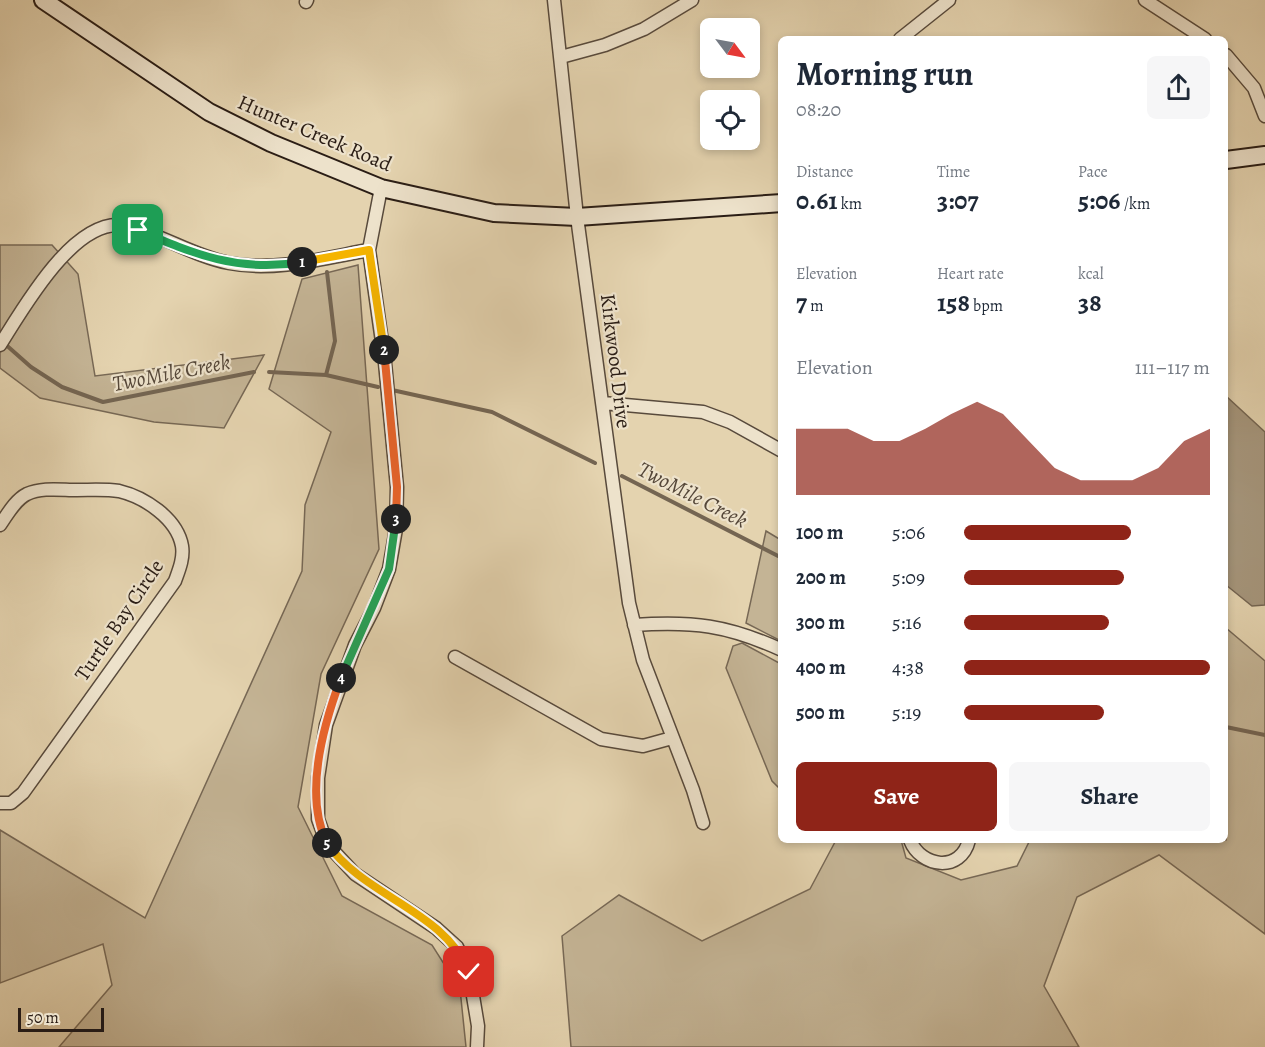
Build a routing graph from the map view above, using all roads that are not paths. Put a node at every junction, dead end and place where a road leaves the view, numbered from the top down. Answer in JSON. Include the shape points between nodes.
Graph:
{"nodes":[{"id":1,"x":554,"y":0,"type":"edge"},
{"id":2,"x":692,"y":0,"type":"edge"},
{"id":3,"x":949,"y":0,"type":"edge"},
{"id":4,"x":1145,"y":0,"type":"edge"},
{"id":5,"x":45,"y":1,"type":"edge"},
{"id":6,"x":904,"y":36,"type":"edge"},
{"id":7,"x":1200,"y":36,"type":"edge"},
{"id":8,"x":561,"y":57,"type":"junction"},
{"id":9,"x":1228,"y":57,"type":"edge"},
{"id":10,"x":1265,"y":116,"type":"edge"},
{"id":11,"x":1265,"y":156,"type":"edge"},
{"id":12,"x":1228,"y":160,"type":"edge"},
{"id":13,"x":381,"y":188,"type":"junction"},
{"id":14,"x":778,"y":204,"type":"edge"},
{"id":15,"x":577,"y":217,"type":"junction"},
{"id":16,"x":369,"y":250,"type":"junction"},
{"id":17,"x":0,"y":345,"type":"edge"},
{"id":18,"x":603,"y":403,"type":"junction"},
{"id":19,"x":778,"y":449,"type":"edge"},
{"id":20,"x":0,"y":525,"type":"edge"},
{"id":21,"x":634,"y":625,"type":"junction"},
{"id":22,"x":778,"y":649,"type":"edge"},
{"id":23,"x":455,"y":657,"type":"dead end"},
{"id":24,"x":672,"y":738,"type":"junction"},
{"id":25,"x":6,"y":803,"type":"edge"},
{"id":26,"x":703,"y":823,"type":"dead end"},
{"id":27,"x":912,"y":843,"type":"edge"},
{"id":28,"x":968,"y":843,"type":"edge"},
{"id":29,"x":478,"y":1045,"type":"edge"}],
"edges":[{"from":1,"to":8,"type":"street","name":"Kirkwood Drive"},
{"from":2,"to":8,"type":"street","via":[[644,29]]},
{"from":3,"to":6,"type":"street"},
{"from":4,"to":7,"type":"street"},
{"from":5,"to":13,"type":"main road","name":"Hunter Creek Road","via":[[209,112],[280,148]]},
{"from":8,"to":15,"type":"street","name":"Kirkwood Drive"},
{"from":9,"to":10,"type":"street","via":[[1254,88]]},
{"from":11,"to":12,"type":"main road"},
{"from":13,"to":15,"type":"main road","name":"Hunter Creek Road","via":[[494,213]]},
{"from":13,"to":16,"type":"street"},
{"from":14,"to":15,"type":"main road","name":"Hunter Creek Road"},
{"from":15,"to":18,"type":"street","name":"Kirkwood Drive"},
{"from":16,"to":17,"type":"street","via":[[273,266],[230,264],[125,226],[97,228],[56,265]]},
{"from":16,"to":29,"type":"street","via":[[385,363],[397,487],[396,529],[389,569],[354,645],[326,725],[318,778],[318,819],[327,844],[355,874],[436,928],[457,947],[469,972]]},
{"from":18,"to":19,"type":"street","via":[[704,412]]},
{"from":18,"to":21,"type":"street","name":"Kirkwood Drive"},
{"from":20,"to":25,"type":"street","name":"Turtle Bay Circle","via":[[27,494],[46,489],[117,491],[166,516],[177,530],[182,546],[174,581],[23,793]]},
{"from":21,"to":22,"type":"street","via":[[675,622],[716,626]]},
{"from":21,"to":24,"type":"street","name":"Kirkwood Drive"},
{"from":23,"to":24,"type":"street","via":[[601,739],[644,746]]},
{"from":24,"to":26,"type":"street","name":"Kirkwood Drive"},
{"from":27,"to":28,"type":"street","via":[[919,856],[931,863],[945,864],[957,859]]}]}
